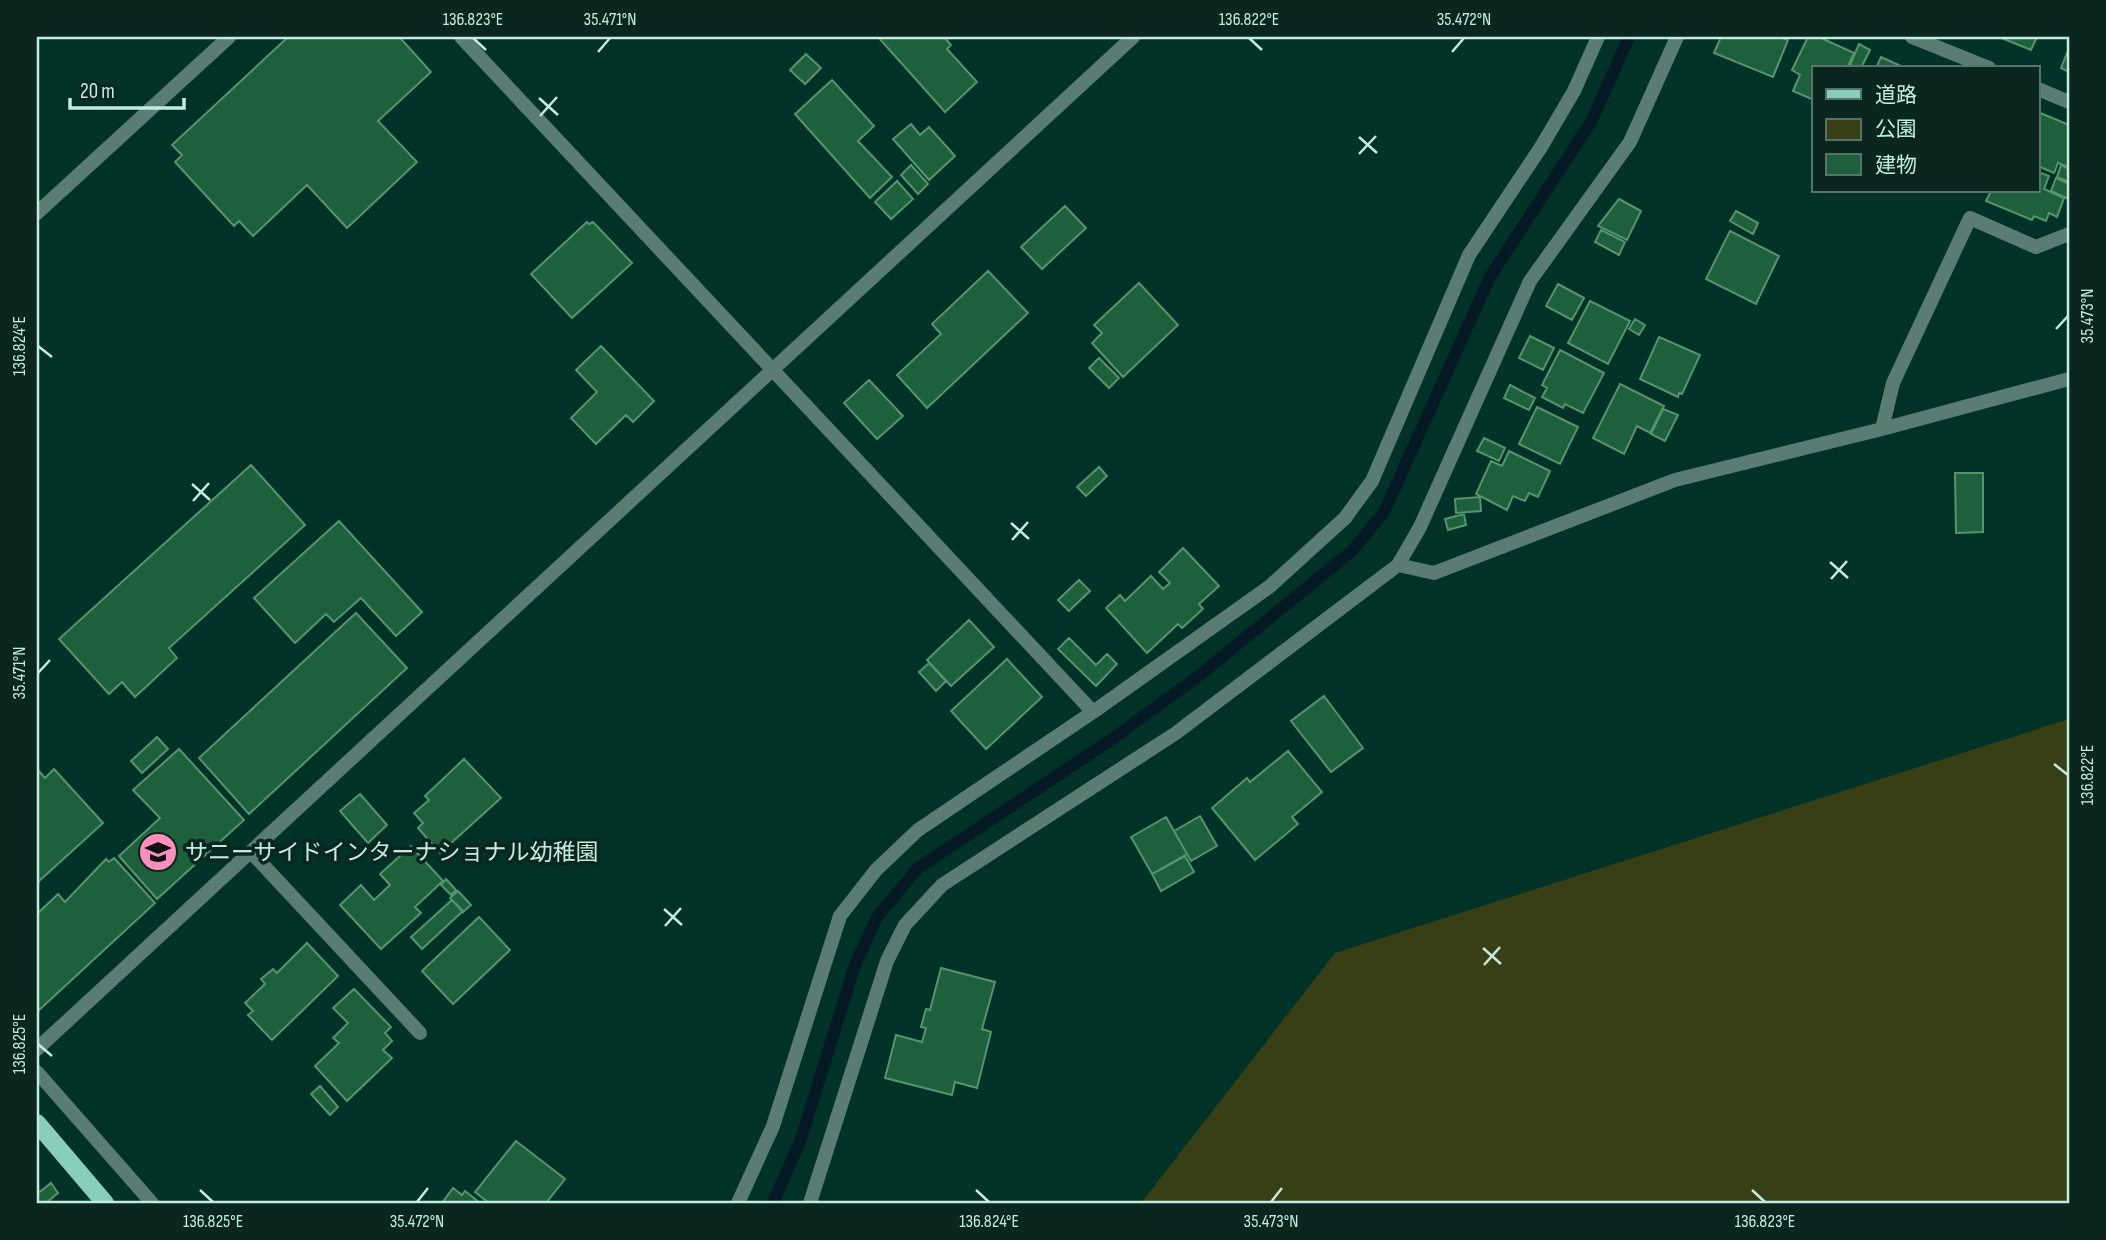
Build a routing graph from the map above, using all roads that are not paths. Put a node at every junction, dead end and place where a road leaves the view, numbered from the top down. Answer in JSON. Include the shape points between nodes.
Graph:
{"nodes":[{"id":1,"x":229,"y":37,"type":"edge"},
{"id":2,"x":461,"y":37,"type":"edge"},
{"id":3,"x":1133,"y":37,"type":"edge"},
{"id":4,"x":1598,"y":37,"type":"edge"},
{"id":5,"x":1676,"y":37,"type":"edge"},
{"id":6,"x":1912,"y":37,"type":"edge"},
{"id":7,"x":1943,"y":42,"type":"edge"},
{"id":8,"x":1985,"y":66,"type":"edge"},
{"id":9,"x":2039,"y":89,"type":"edge"},
{"id":10,"x":2069,"y":102,"type":"edge"},
{"id":11,"x":37,"y":213,"type":"edge"},
{"id":12,"x":2069,"y":234,"type":"edge"},
{"id":13,"x":773,"y":369,"type":"junction"},
{"id":14,"x":2069,"y":379,"type":"edge"},
{"id":15,"x":1882,"y":429,"type":"junction"},
{"id":16,"x":1398,"y":565,"type":"junction"},
{"id":17,"x":1093,"y":712,"type":"junction"},
{"id":18,"x":251,"y":852,"type":"junction"},
{"id":19,"x":420,"y":1033,"type":"dead end"},
{"id":20,"x":37,"y":1049,"type":"edge"},
{"id":21,"x":37,"y":1072,"type":"edge"},
{"id":22,"x":37,"y":1123,"type":"edge"},
{"id":23,"x":105,"y":1203,"type":"edge"},
{"id":24,"x":152,"y":1203,"type":"edge"},
{"id":25,"x":738,"y":1203,"type":"edge"},
{"id":26,"x":810,"y":1203,"type":"edge"}],
"edges":[{"from":1,"to":11,"type":"street"},
{"from":2,"to":13,"type":"street"},
{"from":3,"to":13,"type":"street"},
{"from":4,"to":17,"type":"street","via":[[1574,91],[1541,147],[1469,255],[1372,481],[1345,517],[1269,587]]},
{"from":5,"to":16,"type":"street","via":[[1630,142],[1530,281],[1420,527]]},
{"from":6,"to":7,"type":"street"},
{"from":7,"to":8,"type":"street"},
{"from":9,"to":10,"type":"street"},
{"from":12,"to":15,"type":"street","via":[[2036,247],[1970,218],[1893,383]]},
{"from":13,"to":17,"type":"street"},
{"from":13,"to":18,"type":"street"},
{"from":14,"to":15,"type":"street"},
{"from":15,"to":16,"type":"street","via":[[1675,480],[1434,573]]},
{"from":16,"to":26,"type":"street","via":[[1176,733],[942,886],[905,925],[887,961]]},
{"from":17,"to":25,"type":"street","via":[[918,830],[876,870],[840,916],[773,1126]]},
{"from":18,"to":19,"type":"street"},
{"from":18,"to":20,"type":"street"},
{"from":21,"to":24,"type":"street"},
{"from":22,"to":23,"type":"main road"}]}
